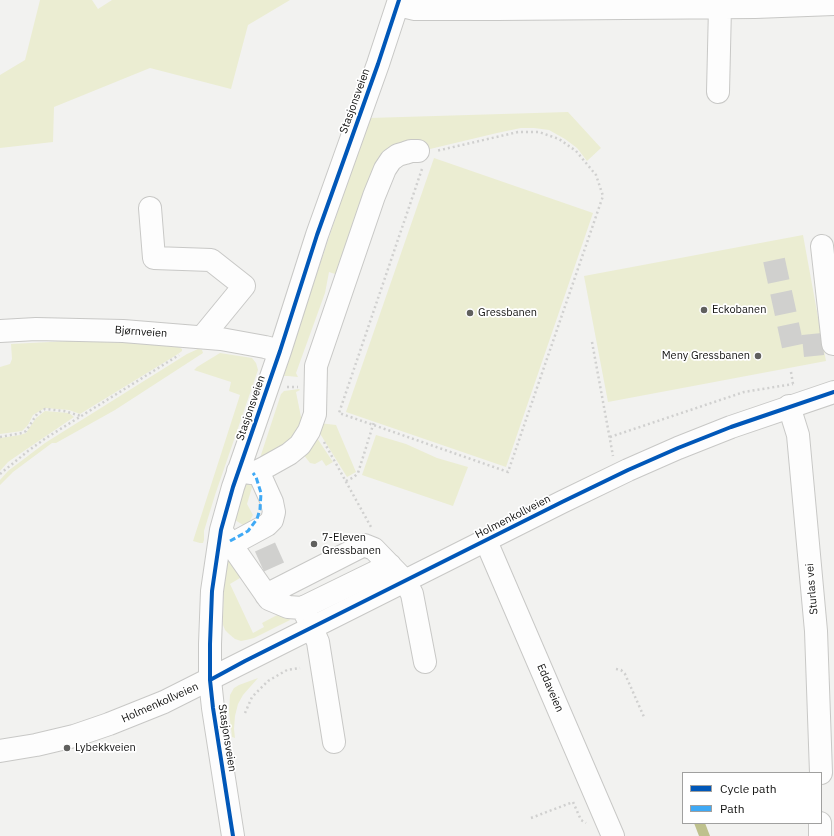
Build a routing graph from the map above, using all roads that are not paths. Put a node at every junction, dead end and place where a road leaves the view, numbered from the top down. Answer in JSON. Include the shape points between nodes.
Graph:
{"nodes":[{"id":1,"x":398,"y":2,"type":"edge"},
{"id":2,"x":834,"y":4,"type":"edge"},
{"id":3,"x":720,"y":7,"type":"junction"},
{"id":4,"x":718,"y":92,"type":"dead end"},
{"id":5,"x":423,"y":152,"type":"road end"},
{"id":6,"x":150,"y":208,"type":"dead end"},
{"id":7,"x":822,"y":246,"type":"dead end"},
{"id":8,"x":0,"y":331,"type":"edge"},
{"id":9,"x":203,"y":336,"type":"junction"},
{"id":10,"x":830,"y":344,"type":"edge"},
{"id":11,"x":0,"y":346,"type":"edge"},
{"id":12,"x":280,"y":351,"type":"junction"},
{"id":13,"x":834,"y":392,"type":"edge"},
{"id":14,"x":792,"y":398,"type":"junction"},
{"id":15,"x":248,"y":471,"type":"junction"},
{"id":16,"x":241,"y":539,"type":"junction"},
{"id":17,"x":486,"y":541,"type":"junction"},
{"id":18,"x":381,"y":556,"type":"junction"},
{"id":19,"x":406,"y":581,"type":"junction"},
{"id":20,"x":284,"y":595,"type":"junction"},
{"id":21,"x":312,"y":628,"type":"junction"},
{"id":22,"x":425,"y":662,"type":"dead end"},
{"id":23,"x":210,"y":680,"type":"junction"},
{"id":24,"x":334,"y":742,"type":"dead end"},
{"id":25,"x":0,"y":752,"type":"edge"},
{"id":26,"x":821,"y":772,"type":"edge"},
{"id":27,"x":820,"y":824,"type":"edge"},
{"id":28,"x":234,"y":836,"type":"edge"},
{"id":29,"x":613,"y":836,"type":"edge"},
{"id":30,"x":820,"y":836,"type":"edge"}],
"edges":[{"from":1,"to":3,"type":"street","via":[[407,8],[424,9]]},
{"from":1,"to":12,"type":"street","name":"Stasjonsveien","via":[[317,235]]},
{"from":2,"to":3,"type":"street"},
{"from":3,"to":4,"type":"street"},
{"from":5,"to":15,"type":"street","via":[[411,151],[398,155],[385,169],[316,366],[315,414],[309,431],[300,445],[289,454]]},
{"from":6,"to":9,"type":"street","via":[[154,258],[211,260],[244,286]]},
{"from":7,"to":10,"type":"street"},
{"from":8,"to":9,"type":"street","name":"Bjørnveien","via":[[82,329]]},
{"from":8,"to":11,"type":"street"},
{"from":9,"to":12,"type":"street","name":"Bjørnveien"},
{"from":12,"to":15,"type":"street","name":"Stasjonsveien"},
{"from":13,"to":14,"type":"street","name":"Holmenkollveien"},
{"from":14,"to":17,"type":"street","name":"Holmenkollveien","via":[[562,502]]},
{"from":14,"to":26,"type":"street","name":"Sturlas vei","via":[[798,435],[816,631]]},
{"from":15,"to":16,"type":"street","name":"Stasjonsveien"},
{"from":15,"to":16,"type":"street","via":[[272,502],[274,512],[272,520],[267,525]]},
{"from":16,"to":20,"type":"street"},
{"from":16,"to":23,"type":"street","name":"Stasjonsveien","via":[[212,591]]},
{"from":17,"to":19,"type":"street","name":"Holmenkollveien"},
{"from":17,"to":29,"type":"street","name":"Eddaveien"},
{"from":18,"to":19,"type":"street"},
{"from":18,"to":20,"type":"street"},
{"from":18,"to":20,"type":"street","via":[[364,545]]},
{"from":19,"to":21,"type":"street","name":"Holmenkollveien"},
{"from":19,"to":22,"type":"street","via":[[412,594]]},
{"from":20,"to":21,"type":"street"},
{"from":21,"to":23,"type":"street","name":"Holmenkollveien"},
{"from":21,"to":24,"type":"street","via":[[318,642]]},
{"from":23,"to":25,"type":"street","name":"Holmenkollveien","via":[[109,724],[45,743]]},
{"from":23,"to":28,"type":"street","name":"Stasjonsveien"},
{"from":27,"to":30,"type":"street"}]}
